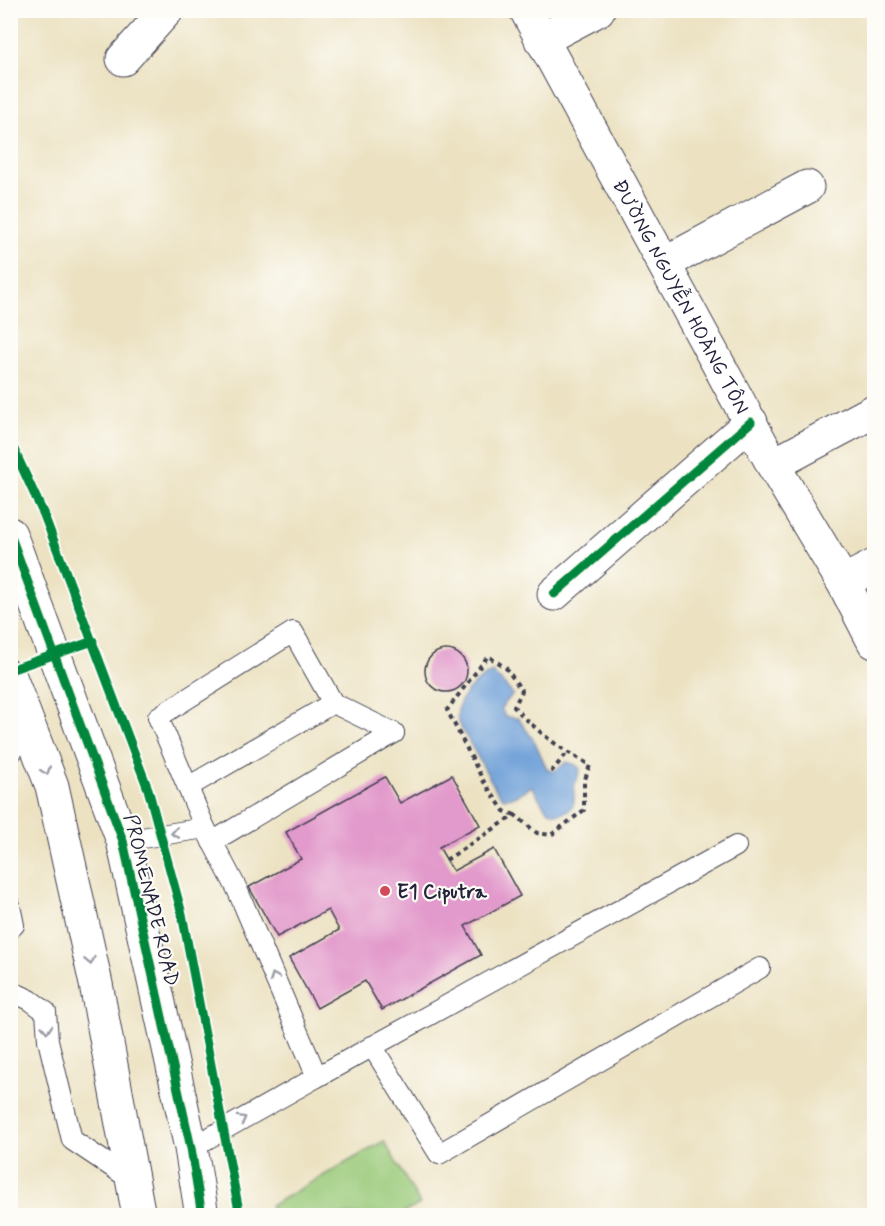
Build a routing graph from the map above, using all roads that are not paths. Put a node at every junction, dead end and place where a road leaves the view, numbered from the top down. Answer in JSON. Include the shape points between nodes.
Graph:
{"nodes":[{"id":1,"x":166,"y":10,"type":"edge"},
{"id":2,"x":526,"y":10,"type":"edge"},
{"id":3,"x":598,"y":10,"type":"edge"},
{"id":4,"x":542,"y":40,"type":"junction"},
{"id":5,"x":123,"y":59,"type":"dead end"},
{"id":6,"x":807,"y":187,"type":"dead end"},
{"id":7,"x":665,"y":263,"type":"junction"},
{"id":8,"x":874,"y":411,"type":"edge"},
{"id":9,"x":751,"y":422,"type":"junction"},
{"id":10,"x":773,"y":465,"type":"junction"},
{"id":11,"x":10,"y":534,"type":"edge"},
{"id":12,"x":874,"y":566,"type":"edge"},
{"id":13,"x":843,"y":582,"type":"junction"},
{"id":14,"x":554,"y":594,"type":"dead end"},
{"id":15,"x":874,"y":642,"type":"edge"},
{"id":16,"x":10,"y":677,"type":"edge"},
{"id":17,"x":333,"y":703,"type":"junction"},
{"id":18,"x":30,"y":727,"type":"junction"},
{"id":19,"x":10,"y":754,"type":"edge"},
{"id":20,"x":188,"y":787,"type":"junction"},
{"id":21,"x":208,"y":835,"type":"junction"},
{"id":22,"x":123,"y":842,"type":"junction"},
{"id":23,"x":736,"y":846,"type":"dead end"},
{"id":24,"x":10,"y":906,"type":"edge"},
{"id":25,"x":10,"y":929,"type":"edge"},
{"id":26,"x":760,"y":968,"type":"dead end"},
{"id":27,"x":10,"y":996,"type":"edge"},
{"id":28,"x":372,"y":1046,"type":"junction"},
{"id":29,"x":317,"y":1077,"type":"junction"},
{"id":30,"x":191,"y":1148,"type":"junction"},
{"id":31,"x":133,"y":1181,"type":"junction"},
{"id":32,"x":139,"y":1215,"type":"edge"},
{"id":33,"x":202,"y":1215,"type":"edge"}],
"edges":[{"from":1,"to":5,"type":"street"},
{"from":2,"to":4,"type":"street","name":"ĐƯỜNG NGUYỄN HOÀNG TÔN"},
{"from":3,"to":4,"type":"street"},
{"from":4,"to":7,"type":"street","name":"ĐƯỜNG NGUYỄN HOÀNG TÔN"},
{"from":6,"to":7,"type":"street"},
{"from":7,"to":9,"type":"street","name":"ĐƯỜNG NGUYỄN HOÀNG TÔN"},
{"from":8,"to":10,"type":"street"},
{"from":9,"to":10,"type":"street","name":"ĐƯỜNG NGUYỄN HOÀNG TÔN"},
{"from":9,"to":14,"type":"street"},
{"from":10,"to":13,"type":"street","name":"ĐƯỜNG NGUYỄN HOÀNG TÔN"},
{"from":11,"to":22,"type":"street","name":"PROMENADE ROAD"},
{"from":12,"to":13,"type":"street"},
{"from":13,"to":15,"type":"street","name":"ĐƯỜNG NGUYỄN HOÀNG TÔN"},
{"from":16,"to":18,"type":"street"},
{"from":17,"to":20,"type":"lane"},
{"from":17,"to":20,"type":"lane","via":[[292,633],[158,717]]},
{"from":17,"to":21,"type":"lane","via":[[394,733]]},
{"from":18,"to":19,"type":"lane"},
{"from":18,"to":31,"type":"street","one_way":true,"via":[[52,786],[96,984]]},
{"from":20,"to":21,"type":"lane"},
{"from":21,"to":22,"type":"lane","one_way":true},
{"from":29,"to":21,"type":"lane","one_way":true,"via":[[237,889]]},
{"from":22,"to":30,"type":"street","name":"PROMENADE ROAD"},
{"from":23,"to":28,"type":"lane"},
{"from":24,"to":25,"type":"lane","via":[[14,925]]},
{"from":26,"to":28,"type":"lane","via":[[439,1154]]},
{"from":27,"to":31,"type":"lane","one_way":true,"via":[[15,993],[46,1012],[48,1040],[72,1140]]},
{"from":28,"to":29,"type":"lane"},
{"from":30,"to":29,"type":"lane","one_way":true},
{"from":30,"to":33,"type":"street","name":"PROMENADE ROAD"},
{"from":31,"to":32,"type":"street"}]}
